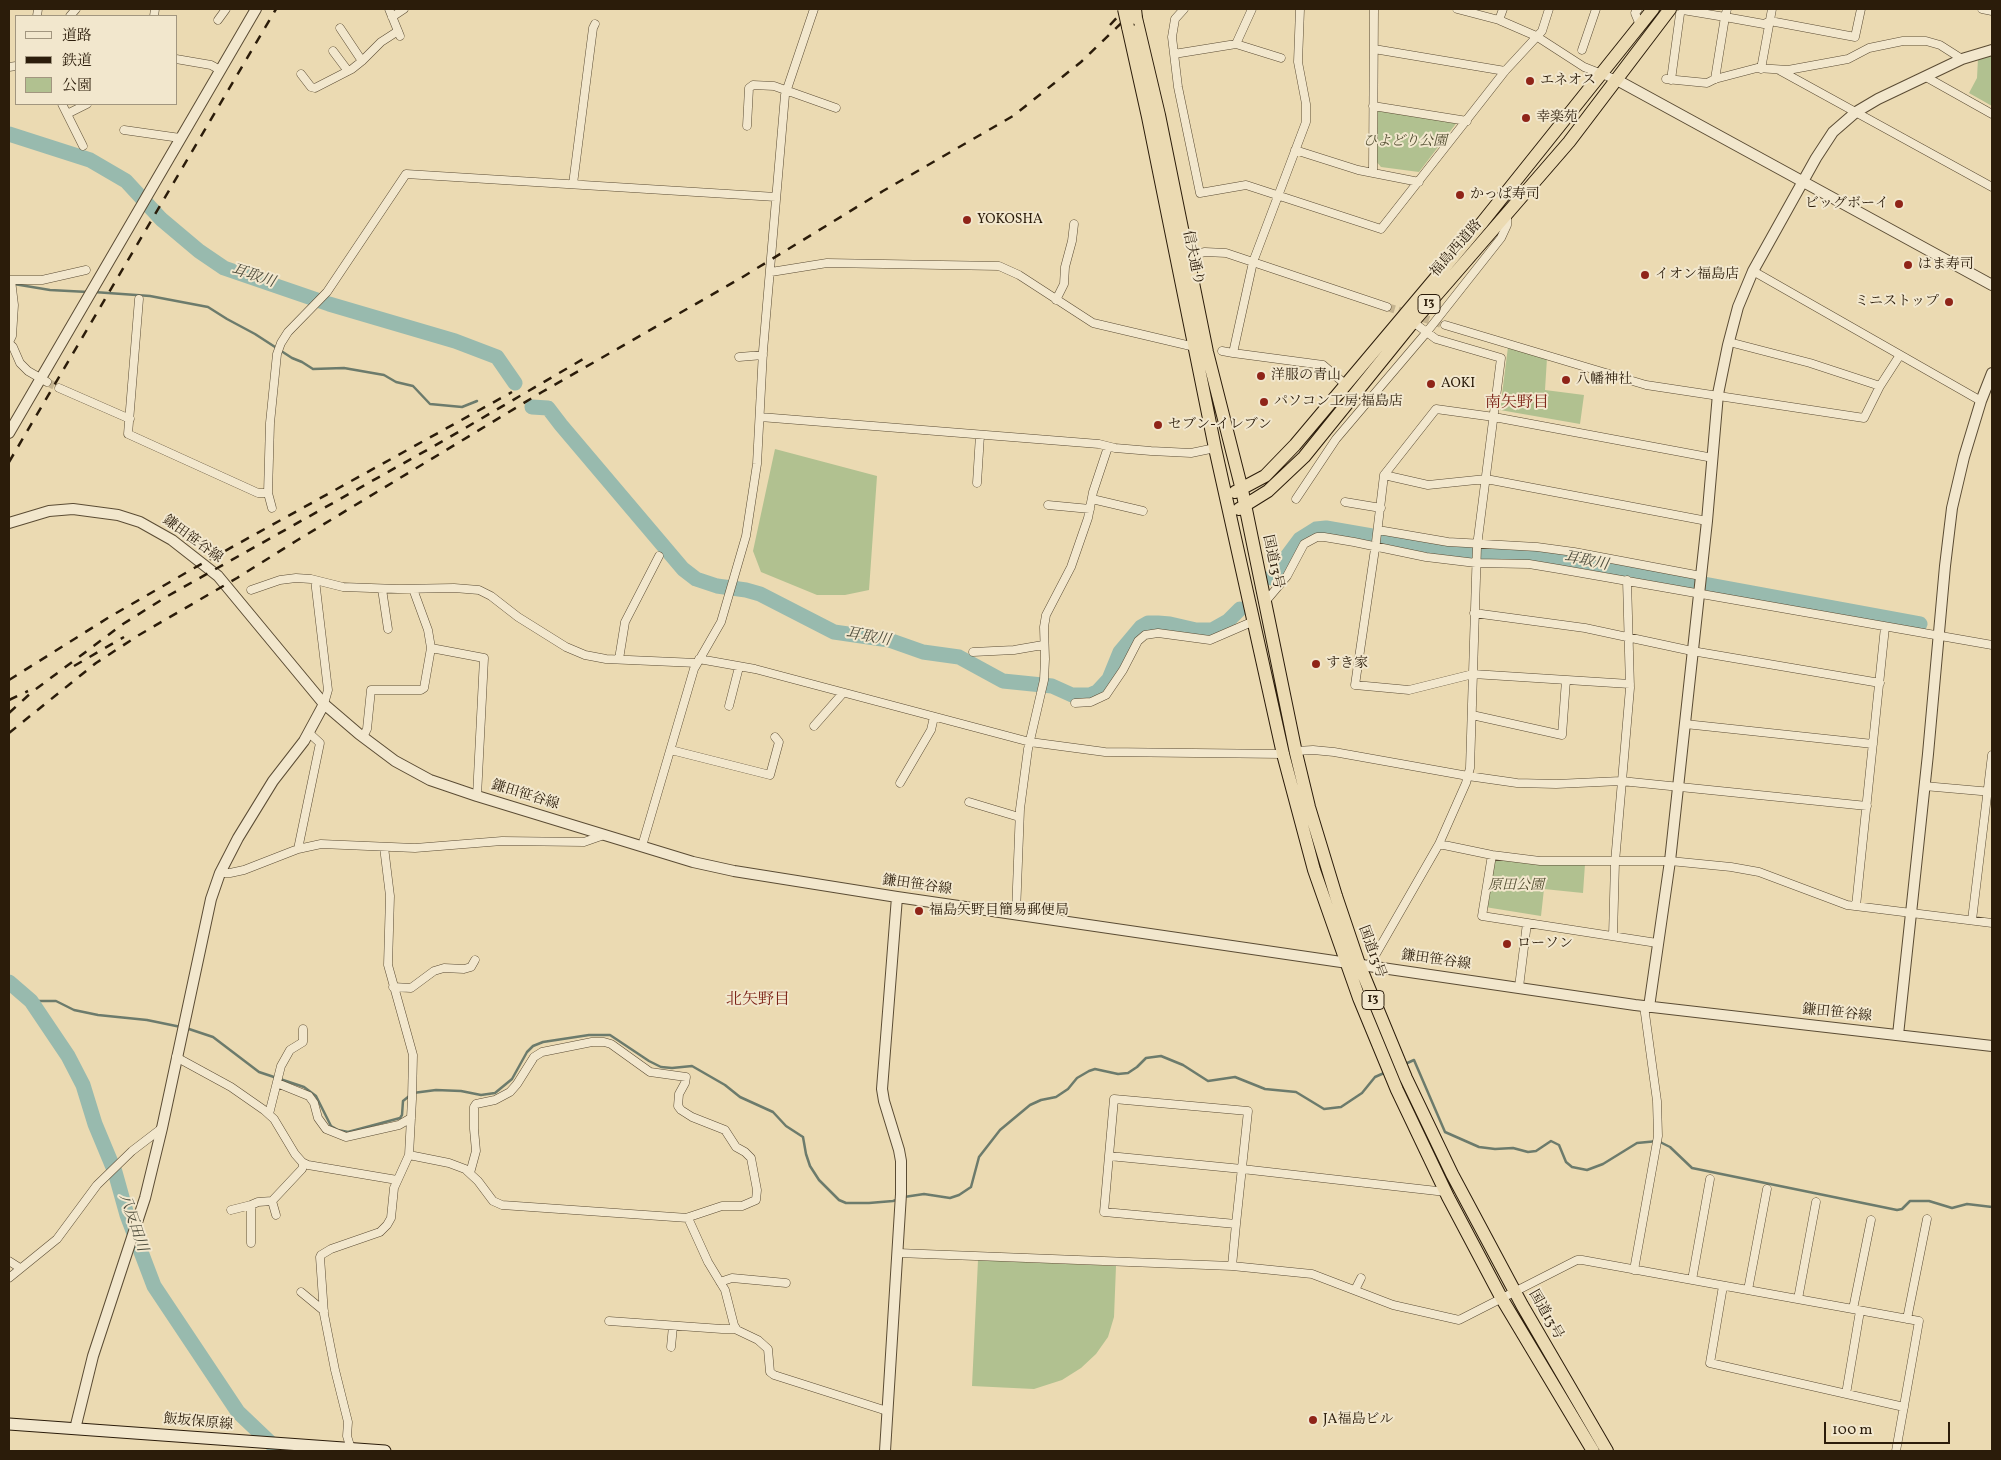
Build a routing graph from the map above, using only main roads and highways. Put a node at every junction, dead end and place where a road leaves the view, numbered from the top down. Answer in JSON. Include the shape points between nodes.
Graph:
{"nodes":[{"id":1,"x":1124,"y":9,"type":"edge"},
{"id":2,"x":1653,"y":9,"type":"edge"},
{"id":3,"x":1677,"y":11,"type":"edge"},
{"id":4,"x":1133,"y":18,"type":"edge"},
{"id":5,"x":1183,"y":257,"type":"junction"},
{"id":6,"x":1242,"y":490,"type":"junction"},
{"id":7,"x":1226,"y":496,"type":"junction"},
{"id":8,"x":1245,"y":507,"type":"junction"},
{"id":9,"x":1230,"y":512,"type":"junction"},
{"id":10,"x":1290,"y":753,"type":"junction"},
{"id":11,"x":1358,"y":964,"type":"junction"},
{"id":12,"x":9,"y":1424,"type":"edge"},
{"id":13,"x":385,"y":1451,"type":"edge"},
{"id":14,"x":1593,"y":1451,"type":"edge"},
{"id":15,"x":1607,"y":1451,"type":"edge"}],
"edges":[{"from":1,"to":4,"type":"highway","name":"信夫通り","number":"13","bridge":true},
{"from":2,"to":6,"type":"highway","name":"福島西道路","number":"13","via":[[1481,224],[1289,451],[1265,476]]},
{"from":3,"to":8,"type":"highway","name":"福島西道路","number":"13","via":[[1413,322],[1304,457],[1268,491]]},
{"from":4,"to":5,"type":"highway","name":"信夫通り","number":"13"},
{"from":5,"to":6,"type":"highway","name":"信夫通り","number":"13"},
{"from":5,"to":7,"type":"highway","name":"信夫通り","number":"13","via":[[1195,347]]},
{"from":6,"to":7,"type":"highway","name":"福島西道路","number":"13"},
{"from":6,"to":8,"type":"highway","name":"信夫通り","number":"13"},
{"from":7,"to":9,"type":"highway","name":"信夫通り","number":"13"},
{"from":8,"to":9,"type":"highway","name":"福島西道路","number":"13"},
{"from":8,"to":10,"type":"highway","name":"国道13号","number":"13","via":[[1265,602]]},
{"from":9,"to":10,"type":"highway","name":"国道13号","number":"13","via":[[1254,621]]},
{"from":10,"to":11,"type":"highway","name":"国道13号","number":"13"},
{"from":11,"to":14,"type":"highway","name":"国道13号","number":"13","via":[[1359,998],[1397,1090],[1446,1192],[1502,1299]]},
{"from":11,"to":15,"type":"highway","name":"国道13号","number":"13","via":[[1406,1078],[1452,1174],[1515,1293]]},
{"from":12,"to":13,"type":"main road","name":"飯坂保原線"}]}
